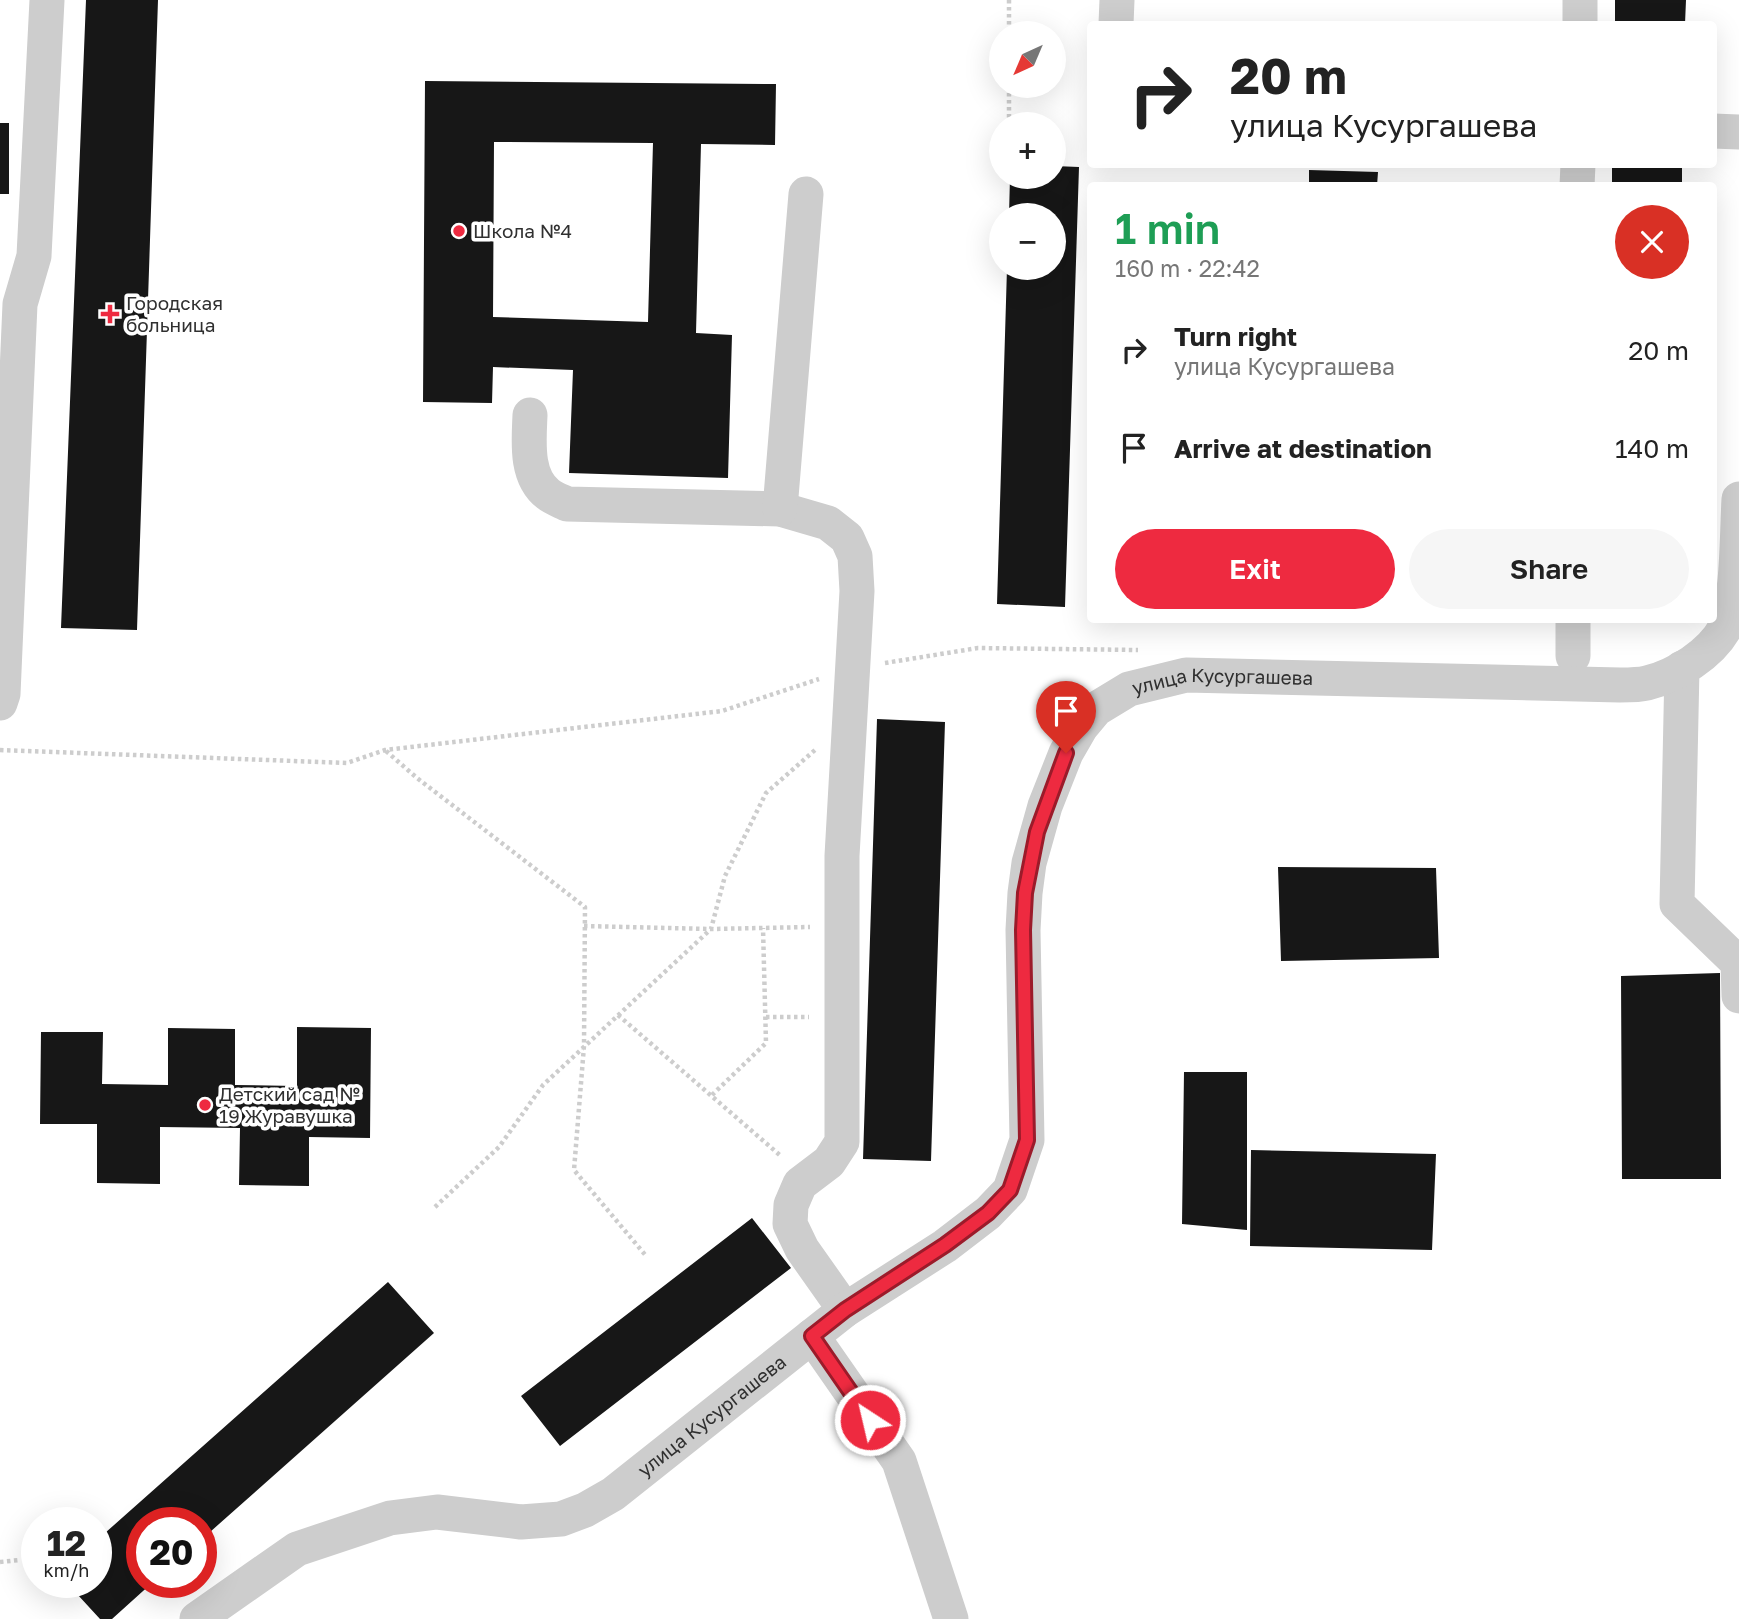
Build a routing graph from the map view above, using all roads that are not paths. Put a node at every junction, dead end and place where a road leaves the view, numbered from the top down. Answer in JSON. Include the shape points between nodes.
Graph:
{"nodes":[{"id":1,"x":47,"y":0,"type":"edge"},
{"id":2,"x":1117,"y":0,"type":"edge"},
{"id":3,"x":1580,"y":0,"type":"edge"},
{"id":4,"x":1116,"y":21,"type":"edge"},
{"id":5,"x":1580,"y":21,"type":"edge"},
{"id":6,"x":1717,"y":131,"type":"edge"},
{"id":7,"x":1739,"y":132,"type":"edge"},
{"id":8,"x":806,"y":194,"type":"dead end"},
{"id":9,"x":530,"y":415,"type":"dead end"},
{"id":10,"x":1739,"y":499,"type":"edge"},
{"id":11,"x":780,"y":509,"type":"junction"},
{"id":12,"x":1573,"y":623,"type":"edge"},
{"id":13,"x":1573,"y":656,"type":"dead end"},
{"id":14,"x":1693,"y":660,"type":"junction"},
{"id":15,"x":0,"y":703,"type":"edge"},
{"id":16,"x":1739,"y":996,"type":"edge"},
{"id":17,"x":845,"y":1310,"type":"junction"},
{"id":18,"x":812,"y":1336,"type":"junction"},
{"id":19,"x":197,"y":1619,"type":"edge"},
{"id":20,"x":951,"y":1619,"type":"edge"}],
"edges":[{"from":1,"to":15,"type":"street","via":[[34,256],[20,304]]},
{"from":2,"to":4,"type":"street"},
{"from":3,"to":5,"type":"street"},
{"from":6,"to":7,"type":"street"},
{"from":8,"to":11,"type":"street"},
{"from":9,"to":11,"type":"street","via":[[529,457],[539,485],[568,504]]},
{"from":10,"to":14,"type":"street","via":[[1733,601],[1725,628]]},
{"from":11,"to":17,"type":"street","via":[[828,523],[847,538],[855,556],[857,591],[842,856],[842,1142],[829,1162],[800,1184],[791,1205],[790,1224]]},
{"from":12,"to":13,"type":"street"},
{"from":14,"to":16,"type":"street","via":[[1677,904],[1738,963]]},
{"from":14,"to":17,"type":"street","name":"улица Кусургашева","via":[[1663,678],[1620,685],[1186,675],[1129,689],[1096,709],[1066,753],[1029,863],[1023,930],[1027,1140],[1010,1190],[956,1238]]},
{"from":17,"to":18,"type":"street","name":"улица Кусургашева"},
{"from":18,"to":19,"type":"street","name":"улица Кусургашева","via":[[613,1494],[585,1510],[561,1519],[521,1522],[437,1512],[390,1518],[297,1549]]},
{"from":18,"to":20,"type":"street","via":[[899,1461]]}]}
